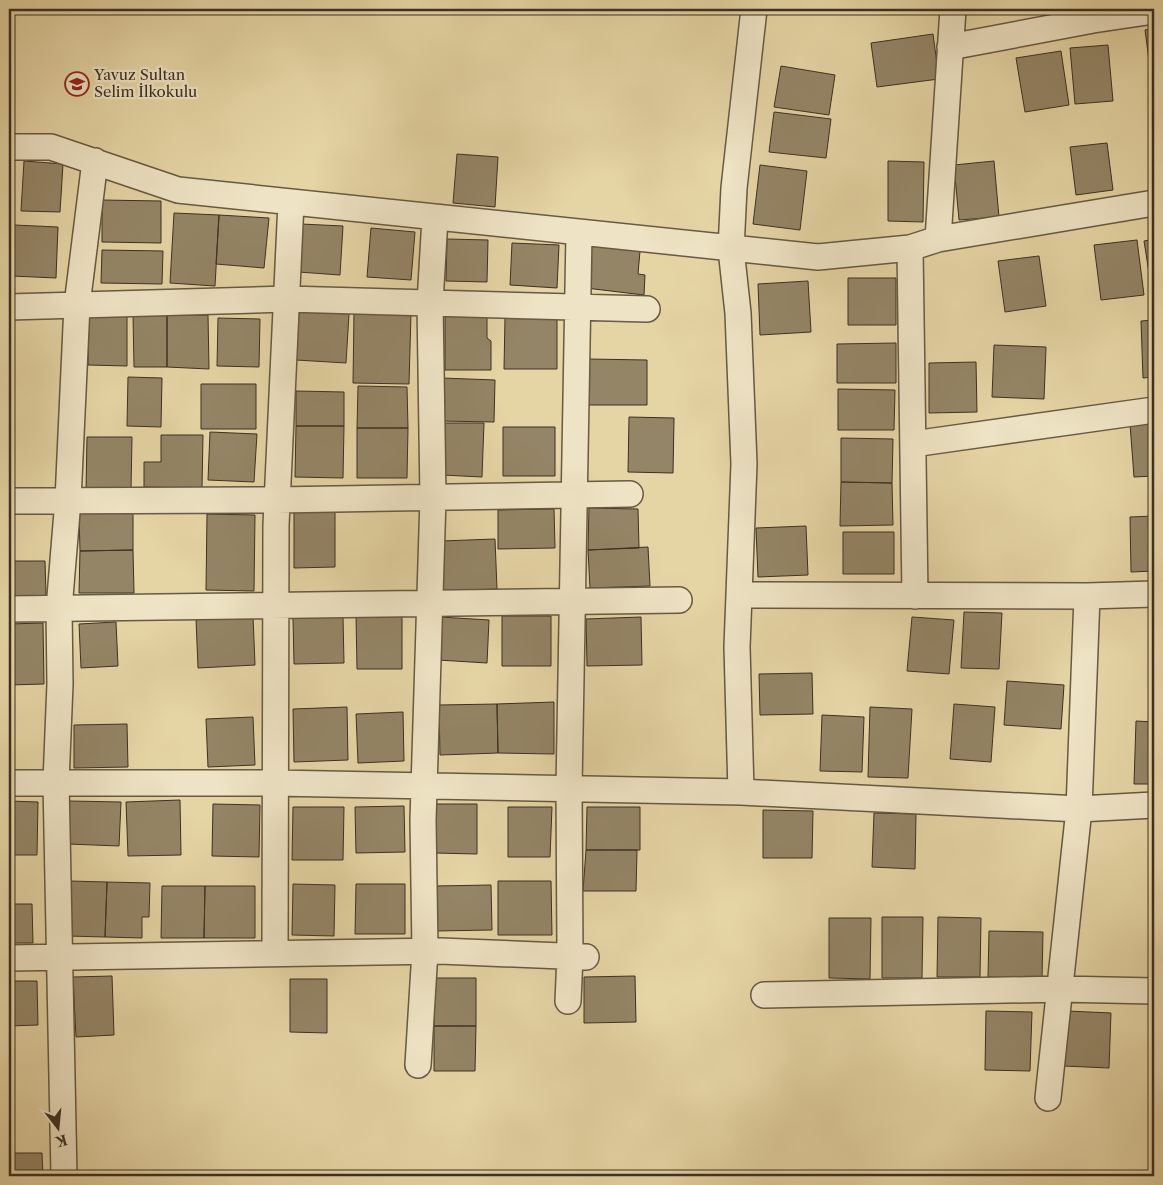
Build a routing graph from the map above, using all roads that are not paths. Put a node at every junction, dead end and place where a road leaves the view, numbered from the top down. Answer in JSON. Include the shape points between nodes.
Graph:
{"nodes":[{"id":1,"x":754,"y":9,"type":"edge"},
{"id":2,"x":953,"y":9,"type":"edge"},
{"id":3,"x":1154,"y":11,"type":"edge"},
{"id":4,"x":1106,"y":13,"type":"edge"},
{"id":5,"x":950,"y":46,"type":"junction"},
{"id":6,"x":9,"y":147,"type":"edge"},
{"id":7,"x":95,"y":161,"type":"junction"},
{"id":8,"x":291,"y":202,"type":"junction"},
{"id":9,"x":1154,"y":203,"type":"edge"},
{"id":10,"x":436,"y":218,"type":"junction"},
{"id":11,"x":579,"y":233,"type":"junction"},
{"id":12,"x":938,"y":239,"type":"junction"},
{"id":13,"x":910,"y":248,"type":"junction"},
{"id":14,"x":731,"y":249,"type":"junction"},
{"id":15,"x":287,"y":298,"type":"junction"},
{"id":16,"x":430,"y":303,"type":"junction"},
{"id":17,"x":77,"y":305,"type":"junction"},
{"id":18,"x":9,"y":307,"type":"edge"},
{"id":19,"x":576,"y":307,"type":"junction"},
{"id":20,"x":646,"y":309,"type":"dead end"},
{"id":21,"x":1154,"y":410,"type":"edge"},
{"id":22,"x":913,"y":444,"type":"junction"},
{"id":23,"x":630,"y":494,"type":"dead end"},
{"id":24,"x":574,"y":495,"type":"junction"},
{"id":25,"x":434,"y":498,"type":"junction"},
{"id":26,"x":68,"y":500,"type":"junction"},
{"id":27,"x":277,"y":500,"type":"junction"},
{"id":28,"x":9,"y":501,"type":"edge"},
{"id":29,"x":1154,"y":594,"type":"edge"},
{"id":30,"x":739,"y":595,"type":"junction"},
{"id":31,"x":915,"y":596,"type":"junction"},
{"id":32,"x":1087,"y":596,"type":"junction"},
{"id":33,"x":572,"y":600,"type":"junction"},
{"id":34,"x":679,"y":600,"type":"dead end"},
{"id":35,"x":430,"y":602,"type":"junction"},
{"id":36,"x":276,"y":606,"type":"junction"},
{"id":37,"x":9,"y":609,"type":"edge"},
{"id":38,"x":59,"y":609,"type":"junction"},
{"id":39,"x":56,"y":782,"type":"junction"},
{"id":40,"x":9,"y":783,"type":"edge"},
{"id":41,"x":275,"y":783,"type":"junction"},
{"id":42,"x":424,"y":786,"type":"junction"},
{"id":43,"x":569,"y":788,"type":"junction"},
{"id":44,"x":741,"y":792,"type":"junction"},
{"id":45,"x":1154,"y":805,"type":"edge"},
{"id":46,"x":1079,"y":810,"type":"junction"},
{"id":47,"x":425,"y":951,"type":"junction"},
{"id":48,"x":275,"y":953,"type":"junction"},
{"id":49,"x":59,"y":956,"type":"junction"},
{"id":50,"x":578,"y":957,"type":"junction"},
{"id":51,"x":9,"y":958,"type":"edge"},
{"id":52,"x":1060,"y":989,"type":"junction"},
{"id":53,"x":1154,"y":991,"type":"edge"},
{"id":54,"x":764,"y":995,"type":"dead end"},
{"id":55,"x":568,"y":1001,"type":"dead end"},
{"id":56,"x":418,"y":1065,"type":"dead end"},
{"id":57,"x":1048,"y":1098,"type":"dead end"},
{"id":58,"x":64,"y":1176,"type":"edge"}],
"edges":[{"from":1,"to":14,"type":"street","via":[[734,188]]},
{"from":2,"to":5,"type":"street"},
{"from":3,"to":4,"type":"street"},
{"from":4,"to":5,"type":"street"},
{"from":5,"to":12,"type":"street"},
{"from":6,"to":7,"type":"street","via":[[51,147]]},
{"from":7,"to":8,"type":"street","via":[[178,190]]},
{"from":7,"to":17,"type":"street"},
{"from":8,"to":10,"type":"street"},
{"from":8,"to":15,"type":"street"},
{"from":9,"to":12,"type":"street"},
{"from":10,"to":11,"type":"street"},
{"from":10,"to":16,"type":"street"},
{"from":11,"to":14,"type":"street"},
{"from":11,"to":19,"type":"street"},
{"from":12,"to":13,"type":"street"},
{"from":13,"to":14,"type":"street","via":[[818,258]]},
{"from":13,"to":22,"type":"street"},
{"from":14,"to":30,"type":"street","via":[[738,313],[744,464]]},
{"from":15,"to":16,"type":"street"},
{"from":15,"to":17,"type":"street"},
{"from":15,"to":27,"type":"street"},
{"from":16,"to":19,"type":"street"},
{"from":16,"to":25,"type":"street"},
{"from":17,"to":18,"type":"street"},
{"from":17,"to":26,"type":"street"},
{"from":19,"to":20,"type":"street"},
{"from":19,"to":24,"type":"street"},
{"from":21,"to":22,"type":"street"},
{"from":22,"to":31,"type":"street"},
{"from":23,"to":24,"type":"street"},
{"from":24,"to":25,"type":"street"},
{"from":24,"to":33,"type":"street"},
{"from":25,"to":27,"type":"street"},
{"from":25,"to":35,"type":"street"},
{"from":26,"to":27,"type":"street"},
{"from":26,"to":28,"type":"street"},
{"from":26,"to":38,"type":"street"},
{"from":27,"to":36,"type":"street"},
{"from":29,"to":32,"type":"street"},
{"from":30,"to":31,"type":"street"},
{"from":30,"to":44,"type":"street","via":[[737,647]]},
{"from":31,"to":32,"type":"street"},
{"from":32,"to":46,"type":"street"},
{"from":33,"to":34,"type":"street"},
{"from":33,"to":35,"type":"street"},
{"from":33,"to":43,"type":"street"},
{"from":35,"to":36,"type":"street"},
{"from":35,"to":42,"type":"street"},
{"from":36,"to":38,"type":"street"},
{"from":36,"to":41,"type":"street"},
{"from":37,"to":38,"type":"street"},
{"from":38,"to":39,"type":"street"},
{"from":39,"to":40,"type":"street"},
{"from":39,"to":41,"type":"street"},
{"from":39,"to":49,"type":"street"},
{"from":41,"to":42,"type":"street"},
{"from":41,"to":48,"type":"street"},
{"from":42,"to":43,"type":"street"},
{"from":42,"to":47,"type":"street"},
{"from":43,"to":44,"type":"street"},
{"from":43,"to":50,"type":"street"},
{"from":44,"to":46,"type":"street"},
{"from":45,"to":46,"type":"street"},
{"from":46,"to":52,"type":"street"},
{"from":47,"to":48,"type":"street"},
{"from":47,"to":50,"type":"street"},
{"from":47,"to":56,"type":"street"},
{"from":48,"to":49,"type":"street"},
{"from":49,"to":51,"type":"street"},
{"from":49,"to":58,"type":"street"},
{"from":50,"to":55,"type":"street"},
{"from":52,"to":53,"type":"street"},
{"from":52,"to":54,"type":"street"},
{"from":52,"to":57,"type":"street"}]}
